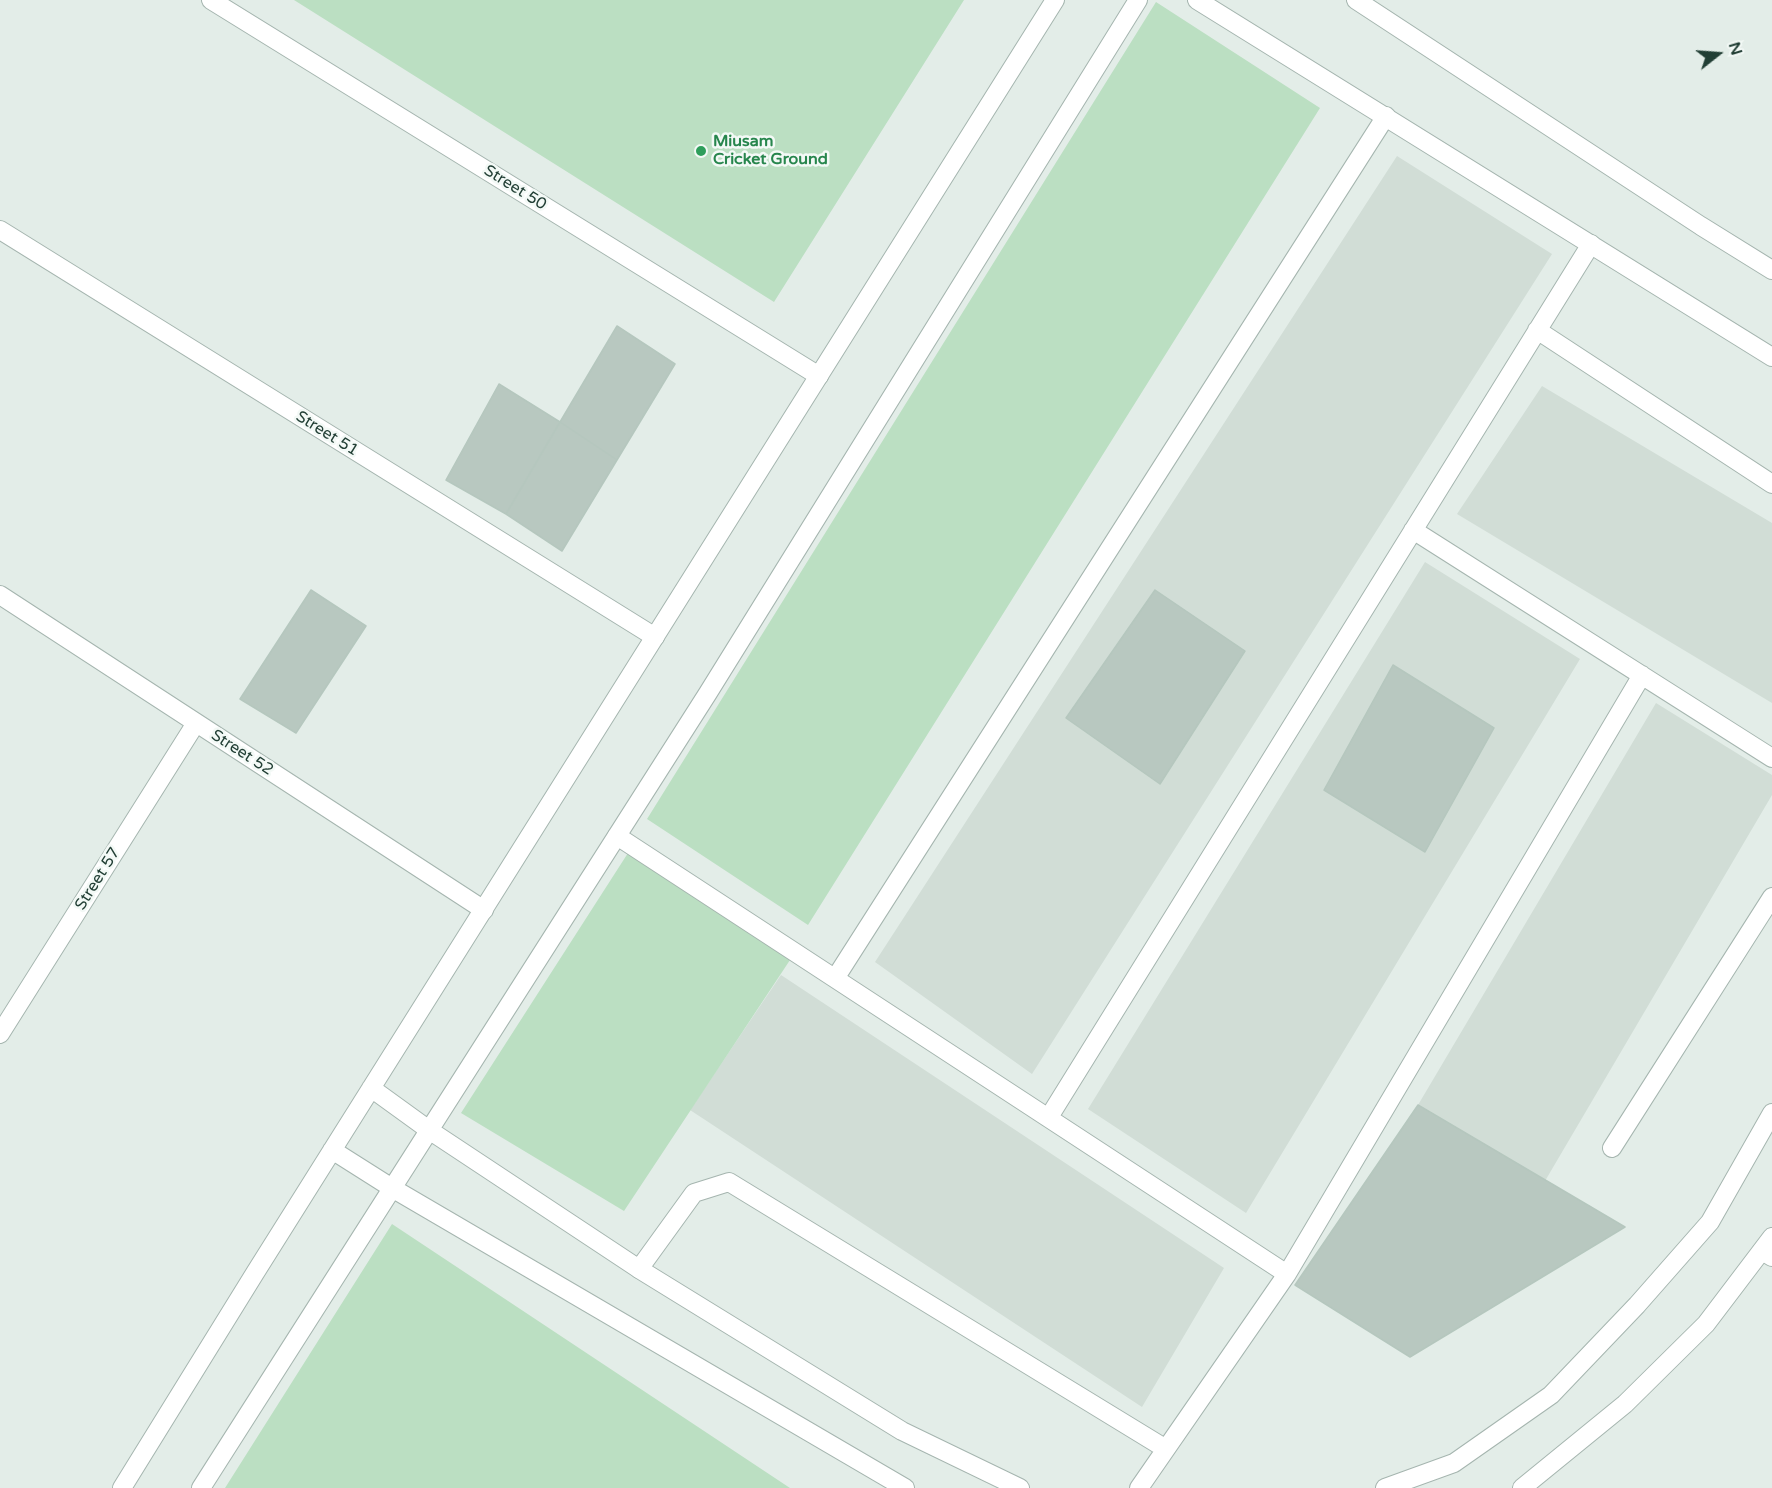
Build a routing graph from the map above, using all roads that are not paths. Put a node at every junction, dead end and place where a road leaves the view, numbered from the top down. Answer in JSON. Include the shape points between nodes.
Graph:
{"nodes":[{"id":1,"x":211,"y":0,"type":"edge"},
{"id":2,"x":1055,"y":0,"type":"edge"},
{"id":3,"x":1138,"y":0,"type":"edge"},
{"id":4,"x":1197,"y":0,"type":"edge"},
{"id":5,"x":1356,"y":0,"type":"edge"},
{"id":6,"x":1386,"y":116,"type":"junction"},
{"id":7,"x":0,"y":230,"type":"edge"},
{"id":8,"x":1591,"y":244,"type":"junction"},
{"id":9,"x":1772,"y":270,"type":"edge"},
{"id":10,"x":1537,"y":330,"type":"junction"},
{"id":11,"x":1772,"y":357,"type":"edge"},
{"id":12,"x":819,"y":376,"type":"junction"},
{"id":13,"x":1772,"y":484,"type":"edge"},
{"id":14,"x":1413,"y":530,"type":"junction"},
{"id":15,"x":0,"y":596,"type":"edge"},
{"id":16,"x":655,"y":637,"type":"junction"},
{"id":17,"x":1642,"y":675,"type":"junction"},
{"id":18,"x":196,"y":723,"type":"junction"},
{"id":19,"x":1772,"y":758,"type":"edge"},
{"id":20,"x":617,"y":836,"type":"junction"},
{"id":21,"x":1772,"y":897,"type":"edge"},
{"id":22,"x":484,"y":910,"type":"junction"},
{"id":23,"x":836,"y":977,"type":"junction"},
{"id":24,"x":0,"y":1034,"type":"edge"},
{"id":25,"x":371,"y":1088,"type":"junction"},
{"id":26,"x":1772,"y":1113,"type":"edge"},
{"id":27,"x":1049,"y":1118,"type":"junction"},
{"id":28,"x":429,"y":1130,"type":"junction"},
{"id":29,"x":1612,"y":1148,"type":"dead end"},
{"id":30,"x":332,"y":1150,"type":"junction"},
{"id":31,"x":392,"y":1188,"type":"junction"},
{"id":32,"x":1768,"y":1248,"type":"edge"},
{"id":33,"x":639,"y":1269,"type":"junction"},
{"id":34,"x":1287,"y":1274,"type":"junction"},
{"id":35,"x":1166,"y":1449,"type":"junction"},
{"id":36,"x":122,"y":1488,"type":"edge"},
{"id":37,"x":201,"y":1488,"type":"edge"},
{"id":38,"x":905,"y":1488,"type":"edge"},
{"id":39,"x":1020,"y":1488,"type":"edge"},
{"id":40,"x":1138,"y":1488,"type":"edge"},
{"id":41,"x":1386,"y":1488,"type":"edge"},
{"id":42,"x":1522,"y":1488,"type":"edge"}],
"edges":[{"from":1,"to":12,"type":"street","name":"Street 50"},
{"from":2,"to":12,"type":"street"},
{"from":3,"to":20,"type":"street"},
{"from":4,"to":6,"type":"street"},
{"from":5,"to":9,"type":"street"},
{"from":6,"to":8,"type":"street"},
{"from":6,"to":23,"type":"street"},
{"from":7,"to":16,"type":"street","name":"Street 51"},
{"from":8,"to":10,"type":"street"},
{"from":8,"to":11,"type":"street"},
{"from":10,"to":13,"type":"street"},
{"from":10,"to":14,"type":"street"},
{"from":12,"to":16,"type":"street"},
{"from":14,"to":17,"type":"street"},
{"from":14,"to":27,"type":"street"},
{"from":15,"to":18,"type":"street","name":"Street 52"},
{"from":16,"to":22,"type":"street"},
{"from":17,"to":19,"type":"street"},
{"from":17,"to":34,"type":"street"},
{"from":18,"to":22,"type":"street","name":"Street 52"},
{"from":18,"to":24,"type":"street","name":"Street 57"},
{"from":20,"to":23,"type":"street"},
{"from":20,"to":28,"type":"street"},
{"from":21,"to":29,"type":"street"},
{"from":22,"to":25,"type":"street"},
{"from":23,"to":27,"type":"street"},
{"from":25,"to":28,"type":"street"},
{"from":25,"to":30,"type":"street"},
{"from":26,"to":41,"type":"street","via":[[1710,1222],[1551,1395],[1454,1463]]},
{"from":27,"to":34,"type":"street"},
{"from":28,"to":31,"type":"street"},
{"from":28,"to":33,"type":"street"},
{"from":30,"to":31,"type":"street"},
{"from":30,"to":36,"type":"street"},
{"from":31,"to":37,"type":"street"},
{"from":31,"to":38,"type":"street"},
{"from":32,"to":42,"type":"street","via":[[1706,1324],[1625,1404]]},
{"from":33,"to":35,"type":"street","via":[[694,1193],[729,1182]]},
{"from":33,"to":39,"type":"street","via":[[902,1431]]},
{"from":34,"to":35,"type":"street"},
{"from":35,"to":40,"type":"street"}]}
